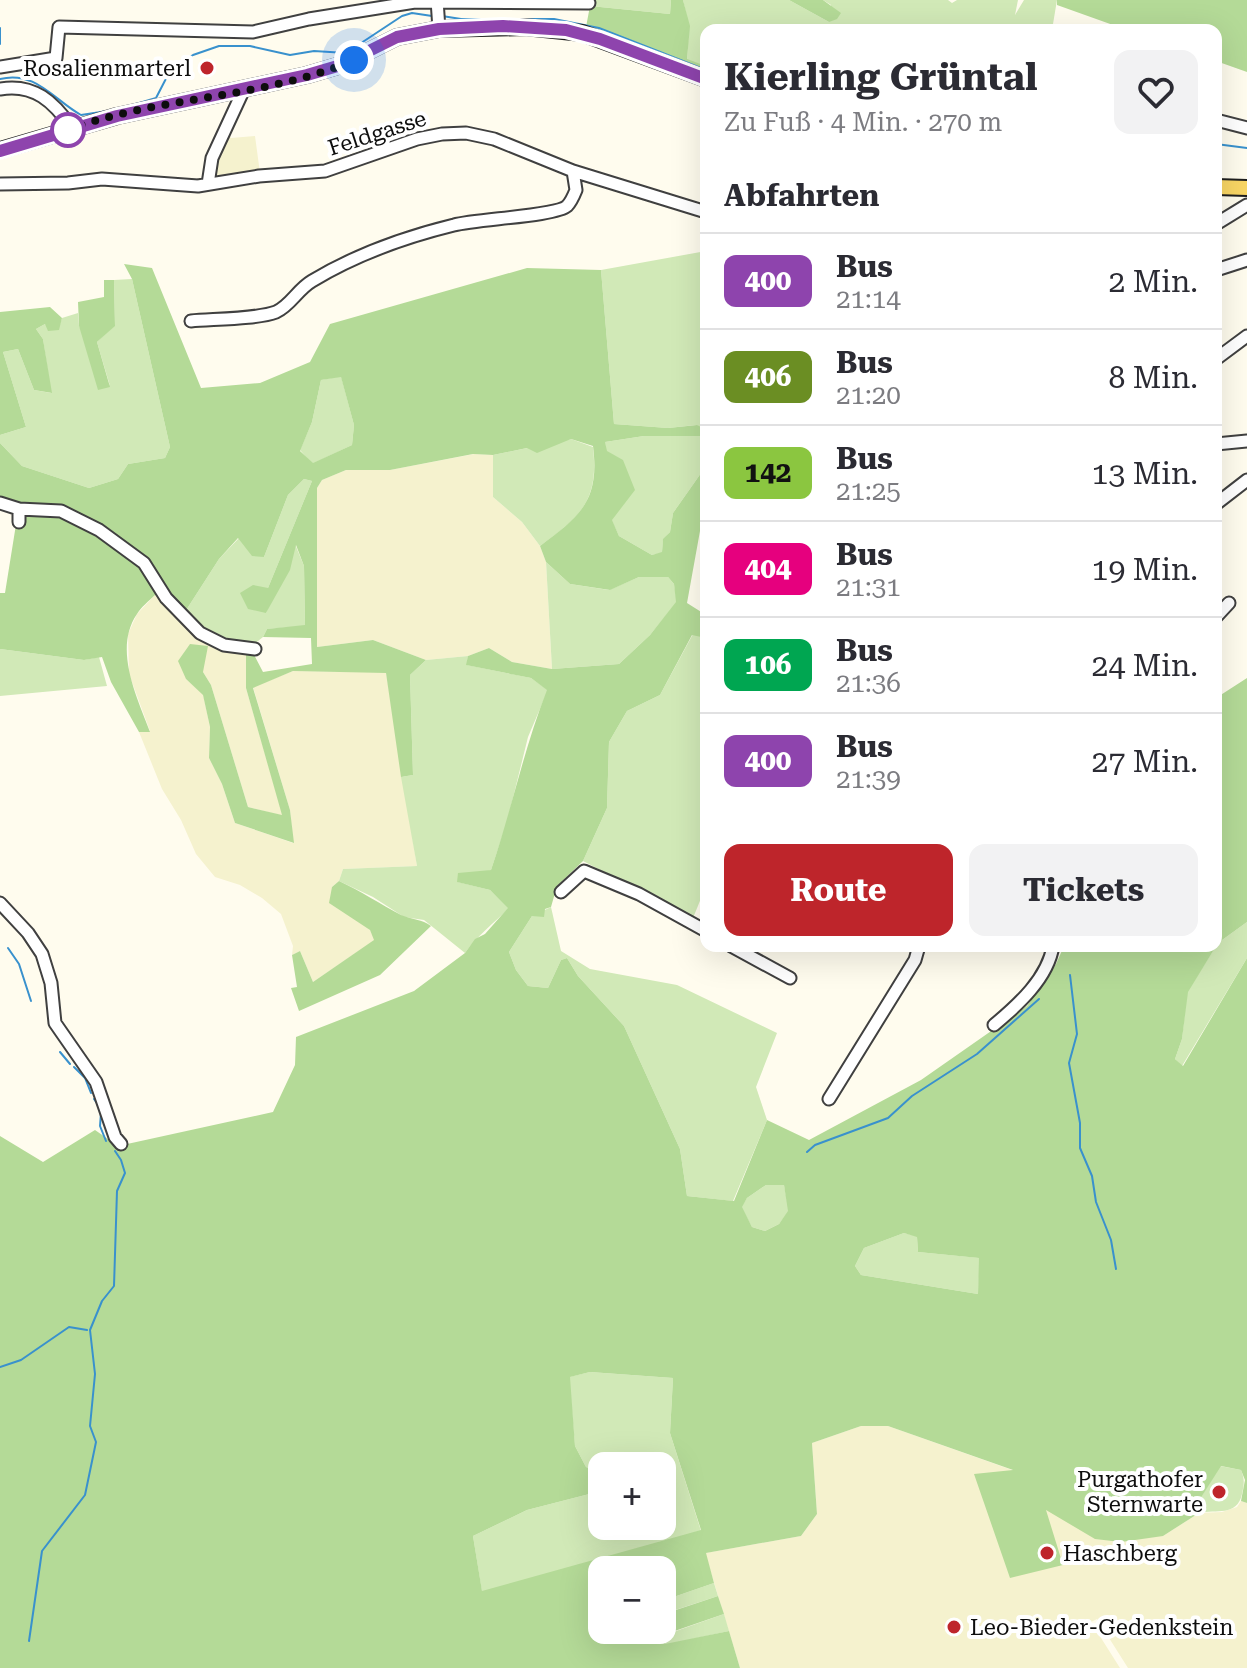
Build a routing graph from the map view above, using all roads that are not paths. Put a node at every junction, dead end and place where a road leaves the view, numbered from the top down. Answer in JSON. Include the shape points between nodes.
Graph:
{"nodes":[{"id":1,"x":437,"y":3,"type":"edge"},
{"id":2,"x":589,"y":3,"type":"dead end"},
{"id":3,"x":373,"y":4,"type":"edge"},
{"id":4,"x":439,"y":29,"type":"junction"},
{"id":5,"x":0,"y":67,"type":"edge"},
{"id":6,"x":700,"y":77,"type":"edge"},
{"id":7,"x":0,"y":89,"type":"edge"},
{"id":8,"x":244,"y":89,"type":"junction"},
{"id":9,"x":1222,"y":122,"type":"edge"},
{"id":10,"x":72,"y":128,"type":"junction"},
{"id":11,"x":1247,"y":128,"type":"edge"},
{"id":12,"x":0,"y":150,"type":"edge"},
{"id":13,"x":573,"y":171,"type":"junction"},
{"id":14,"x":0,"y":184,"type":"edge"},
{"id":15,"x":208,"y":184,"type":"junction"},
{"id":16,"x":1222,"y":187,"type":"edge"},
{"id":17,"x":1247,"y":188,"type":"edge"},
{"id":18,"x":1247,"y":205,"type":"edge"},
{"id":19,"x":700,"y":210,"type":"edge"},
{"id":20,"x":1222,"y":220,"type":"edge"},
{"id":21,"x":1247,"y":260,"type":"edge"},
{"id":22,"x":1222,"y":268,"type":"edge"},
{"id":23,"x":191,"y":321,"type":"dead end"},
{"id":24,"x":1247,"y":336,"type":"edge"},
{"id":25,"x":1222,"y":355,"type":"edge"},
{"id":26,"x":1247,"y":441,"type":"edge"},
{"id":27,"x":1222,"y":443,"type":"edge"},
{"id":28,"x":1247,"y":480,"type":"edge"},
{"id":29,"x":1222,"y":499,"type":"edge"},
{"id":30,"x":0,"y":503,"type":"edge"},
{"id":31,"x":19,"y":509,"type":"junction"},
{"id":32,"x":19,"y":522,"type":"dead end"},
{"id":33,"x":124,"y":548,"type":"junction"},
{"id":34,"x":127,"y":562,"type":"dead end"},
{"id":35,"x":1229,"y":603,"type":"dead end"},
{"id":36,"x":1222,"y":611,"type":"edge"},
{"id":37,"x":255,"y":649,"type":"dead end"},
{"id":38,"x":561,"y":892,"type":"dead end"},
{"id":39,"x":0,"y":903,"type":"edge"},
{"id":40,"x":700,"y":928,"type":"edge"},
{"id":41,"x":742,"y":952,"type":"edge"},
{"id":42,"x":917,"y":952,"type":"edge"},
{"id":43,"x":1052,"y":952,"type":"edge"},
{"id":44,"x":790,"y":978,"type":"dead end"},
{"id":45,"x":994,"y":1025,"type":"dead end"},
{"id":46,"x":829,"y":1099,"type":"dead end"},
{"id":47,"x":121,"y":1144,"type":"dead end"}],
"edges":[{"from":1,"to":2,"type":"street"},
{"from":1,"to":3,"type":"street"},
{"from":1,"to":4,"type":"street"},
{"from":3,"to":5,"type":"street","via":[[253,32],[59,27],[56,58]]},
{"from":4,"to":6,"type":"main road","via":[[566,30]]},
{"from":4,"to":8,"type":"main road","via":[[397,37],[341,65]]},
{"from":7,"to":10,"type":"street","via":[[39,93]]},
{"from":8,"to":10,"type":"main road"},
{"from":8,"to":15,"type":"street","via":[[212,158]]},
{"from":9,"to":11,"type":"street"},
{"from":10,"to":12,"type":"main road"},
{"from":13,"to":15,"type":"street","name":"Feldgasse","via":[[466,133],[417,139],[325,171]]},
{"from":13,"to":19,"type":"street","name":"Feldgasse"},
{"from":13,"to":23,"type":"street","via":[[576,190],[567,206],[550,214],[453,225],[346,264],[312,281],[272,314]]},
{"from":14,"to":15,"type":"street","name":"Feldgasse","via":[[102,179]]},
{"from":16,"to":17,"type":"main road"},
{"from":18,"to":20,"type":"street"},
{"from":21,"to":22,"type":"street"},
{"from":24,"to":25,"type":"street"},
{"from":26,"to":27,"type":"street"},
{"from":28,"to":29,"type":"street"},
{"from":30,"to":31,"type":"street"},
{"from":31,"to":32,"type":"street"},
{"from":31,"to":33,"type":"street","via":[[61,511]]},
{"from":33,"to":34,"type":"street"},
{"from":33,"to":37,"type":"street","via":[[144,563],[166,598],[200,633],[224,645]]},
{"from":35,"to":36,"type":"street"},
{"from":38,"to":40,"type":"street","via":[[584,871]]},
{"from":39,"to":47,"type":"street","via":[[42,954],[55,1023],[96,1082]]},
{"from":41,"to":44,"type":"street"},
{"from":42,"to":46,"type":"street"},
{"from":43,"to":45,"type":"street","via":[[1020,1003]]}]}
